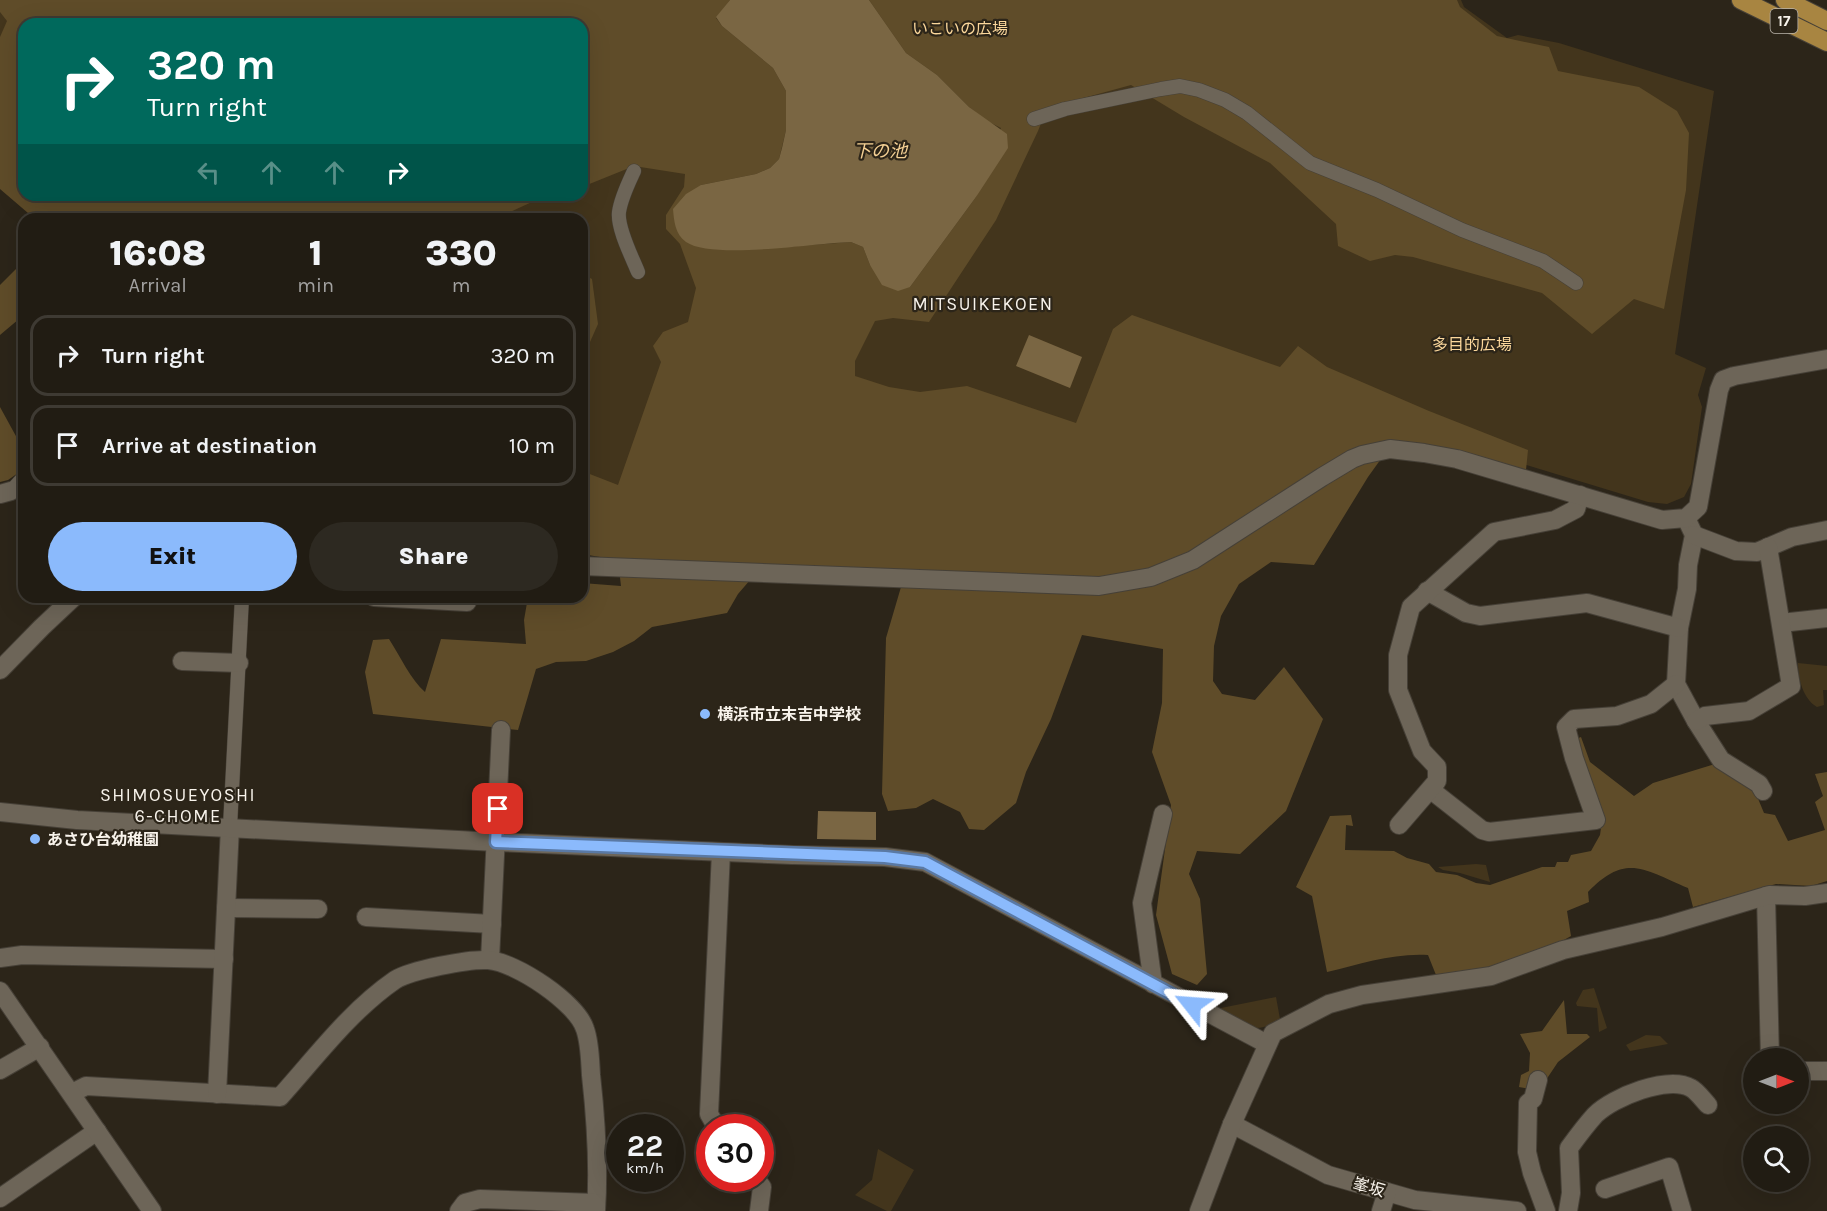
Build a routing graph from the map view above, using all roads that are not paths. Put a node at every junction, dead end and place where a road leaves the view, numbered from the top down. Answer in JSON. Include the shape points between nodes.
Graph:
{"nodes":[{"id":1,"x":1741,"y":0,"type":"edge"},
{"id":2,"x":1785,"y":0,"type":"edge"},
{"id":3,"x":1827,"y":21,"type":"edge"},
{"id":4,"x":1827,"y":42,"type":"edge"},
{"id":5,"x":1034,"y":119,"type":"dead end"},
{"id":6,"x":634,"y":171,"type":"dead end"},
{"id":7,"x":638,"y":272,"type":"dead end"},
{"id":8,"x":1576,"y":283,"type":"dead end"},
{"id":9,"x":1827,"y":359,"type":"edge"},
{"id":10,"x":18,"y":482,"type":"edge"},
{"id":11,"x":5,"y":492,"type":"edge"},
{"id":12,"x":1580,"y":495,"type":"junction"},
{"id":13,"x":1686,"y":518,"type":"junction"},
{"id":14,"x":1827,"y":530,"type":"edge"},
{"id":15,"x":1694,"y":535,"type":"junction"},
{"id":16,"x":1768,"y":547,"type":"junction"},
{"id":17,"x":588,"y":566,"type":"edge"},
{"id":18,"x":1427,"y":591,"type":"junction"},
{"id":19,"x":68,"y":603,"type":"edge"},
{"id":20,"x":242,"y":603,"type":"edge"},
{"id":21,"x":1827,"y":618,"type":"edge"},
{"id":22,"x":1781,"y":622,"type":"junction"},
{"id":23,"x":1679,"y":628,"type":"junction"},
{"id":24,"x":182,"y":661,"type":"dead end"},
{"id":25,"x":239,"y":663,"type":"junction"},
{"id":26,"x":0,"y":670,"type":"edge"},
{"id":27,"x":1676,"y":684,"type":"junction"},
{"id":28,"x":1696,"y":721,"type":"junction"},
{"id":29,"x":501,"y":730,"type":"dead end"},
{"id":30,"x":1431,"y":790,"type":"junction"},
{"id":31,"x":1763,"y":791,"type":"dead end"},
{"id":32,"x":0,"y":812,"type":"edge"},
{"id":33,"x":1162,"y":814,"type":"dead end"},
{"id":34,"x":1399,"y":825,"type":"dead end"},
{"id":35,"x":230,"y":827,"type":"junction"},
{"id":36,"x":496,"y":842,"type":"junction"},
{"id":37,"x":721,"y":852,"type":"junction"},
{"id":38,"x":1827,"y":893,"type":"edge"},
{"id":39,"x":1766,"y":896,"type":"junction"},
{"id":40,"x":226,"y":908,"type":"junction"},
{"id":41,"x":318,"y":909,"type":"dead end"},
{"id":42,"x":366,"y":917,"type":"dead end"},
{"id":43,"x":492,"y":924,"type":"junction"},
{"id":44,"x":0,"y":958,"type":"edge"},
{"id":45,"x":224,"y":959,"type":"junction"},
{"id":46,"x":490,"y":960,"type":"junction"},
{"id":47,"x":1153,"y":984,"type":"junction"},
{"id":48,"x":0,"y":991,"type":"edge"},
{"id":49,"x":1267,"y":1044,"type":"junction"},
{"id":50,"x":40,"y":1047,"type":"junction"},
{"id":51,"x":1770,"y":1048,"type":"edge"},
{"id":52,"x":0,"y":1070,"type":"edge"},
{"id":53,"x":1809,"y":1071,"type":"edge"},
{"id":54,"x":1827,"y":1071,"type":"edge"},
{"id":55,"x":1538,"y":1080,"type":"dead end"},
{"id":56,"x":72,"y":1093,"type":"junction"},
{"id":57,"x":217,"y":1094,"type":"junction"},
{"id":58,"x":1708,"y":1105,"type":"dead end"},
{"id":59,"x":709,"y":1114,"type":"edge"},
{"id":60,"x":1232,"y":1125,"type":"junction"},
{"id":61,"x":97,"y":1131,"type":"junction"},
{"id":62,"x":1605,"y":1190,"type":"dead end"},
{"id":63,"x":761,"y":1192,"type":"edge"},
{"id":64,"x":1387,"y":1192,"type":"junction"},
{"id":65,"x":0,"y":1198,"type":"edge"},
{"id":66,"x":596,"y":1207,"type":"edge"},
{"id":67,"x":152,"y":1211,"type":"edge"},
{"id":68,"x":459,"y":1211,"type":"edge"},
{"id":69,"x":759,"y":1211,"type":"edge"},
{"id":70,"x":1199,"y":1211,"type":"edge"},
{"id":71,"x":1381,"y":1211,"type":"edge"},
{"id":72,"x":1517,"y":1211,"type":"edge"},
{"id":73,"x":1546,"y":1211,"type":"edge"},
{"id":74,"x":1568,"y":1211,"type":"edge"},
{"id":75,"x":1682,"y":1211,"type":"edge"}],
"edges":[{"from":1,"to":4,"type":"main road","number":"17"},
{"from":2,"to":3,"type":"main road","number":"17"},
{"from":5,"to":8,"type":"street","via":[[1161,89],[1180,86],[1199,90],[1247,113],[1310,163],[1543,261]]},
{"from":6,"to":7,"type":"street","via":[[618,215]]},
{"from":9,"to":13,"type":"street","via":[[1723,380],[1698,507]]},
{"from":10,"to":11,"type":"street"},
{"from":12,"to":13,"type":"street","via":[[1662,520]]},
{"from":12,"to":17,"type":"street","via":[[1457,459],[1390,449],[1352,459],[1193,560],[1151,577],[1100,586]]},
{"from":12,"to":18,"type":"street","via":[[1576,509],[1555,520],[1494,532]]},
{"from":13,"to":15,"type":"street"},
{"from":14,"to":16,"type":"street"},
{"from":15,"to":16,"type":"street","via":[[1736,551],[1757,552]]},
{"from":15,"to":23,"type":"street"},
{"from":16,"to":22,"type":"street"},
{"from":18,"to":23,"type":"street","via":[[1466,613],[1480,616],[1587,603]]},
{"from":18,"to":30,"type":"street","via":[[1411,607],[1398,655],[1398,690],[1422,751],[1437,767],[1437,781]]},
{"from":19,"to":26,"type":"street"},
{"from":20,"to":25,"type":"street"},
{"from":21,"to":22,"type":"street"},
{"from":22,"to":28,"type":"street","via":[[1791,686],[1749,711],[1705,716]]},
{"from":23,"to":27,"type":"street"},
{"from":24,"to":25,"type":"street"},
{"from":25,"to":35,"type":"street"},
{"from":27,"to":28,"type":"street"},
{"from":27,"to":30,"type":"street","via":[[1651,704],[1617,716],[1574,720],[1566,727],[1596,820],[1489,832]]},
{"from":28,"to":31,"type":"street","via":[[1721,760],[1759,784]]},
{"from":29,"to":36,"type":"street"},
{"from":30,"to":34,"type":"street"},
{"from":32,"to":35,"type":"street"},
{"from":33,"to":47,"type":"street","via":[[1142,903]]},
{"from":35,"to":36,"type":"street"},
{"from":35,"to":40,"type":"street"},
{"from":36,"to":37,"type":"street"},
{"from":36,"to":43,"type":"street"},
{"from":37,"to":47,"type":"street","via":[[885,857],[925,862]]},
{"from":37,"to":59,"type":"street"},
{"from":38,"to":39,"type":"street"},
{"from":39,"to":49,"type":"street","via":[[1563,951],[1491,976],[1372,993],[1329,1004],[1274,1033]]},
{"from":39,"to":51,"type":"street"},
{"from":40,"to":41,"type":"street"},
{"from":40,"to":45,"type":"street"},
{"from":42,"to":43,"type":"street"},
{"from":43,"to":46,"type":"street"},
{"from":44,"to":45,"type":"street","via":[[21,955]]},
{"from":45,"to":57,"type":"street"},
{"from":46,"to":57,"type":"street","via":[[443,966],[397,979],[355,1014],[280,1097]]},
{"from":46,"to":66,"type":"street","via":[[548,988],[576,1013],[585,1029],[596,1116]]},
{"from":47,"to":49,"type":"street"},
{"from":48,"to":50,"type":"street"},
{"from":49,"to":60,"type":"street"},
{"from":50,"to":52,"type":"street"},
{"from":50,"to":56,"type":"street"},
{"from":53,"to":54,"type":"street"},
{"from":55,"to":73,"type":"street","via":[[1528,1103],[1527,1152]]},
{"from":56,"to":57,"type":"street","via":[[86,1086]]},
{"from":56,"to":61,"type":"street"},
{"from":58,"to":74,"type":"street","via":[[1691,1088],[1674,1084],[1645,1089],[1596,1113],[1569,1148]]},
{"from":60,"to":64,"type":"street","name":"峯坂","via":[[1328,1175]]},
{"from":60,"to":70,"type":"street"},
{"from":61,"to":65,"type":"street"},
{"from":61,"to":67,"type":"street"},
{"from":62,"to":75,"type":"street","via":[[1670,1167]]},
{"from":63,"to":69,"type":"street"},
{"from":64,"to":71,"type":"street"},
{"from":64,"to":72,"type":"street","name":"峯坂","via":[[1415,1200]]},
{"from":66,"to":68,"type":"street","via":[[480,1199],[465,1203]]}]}
